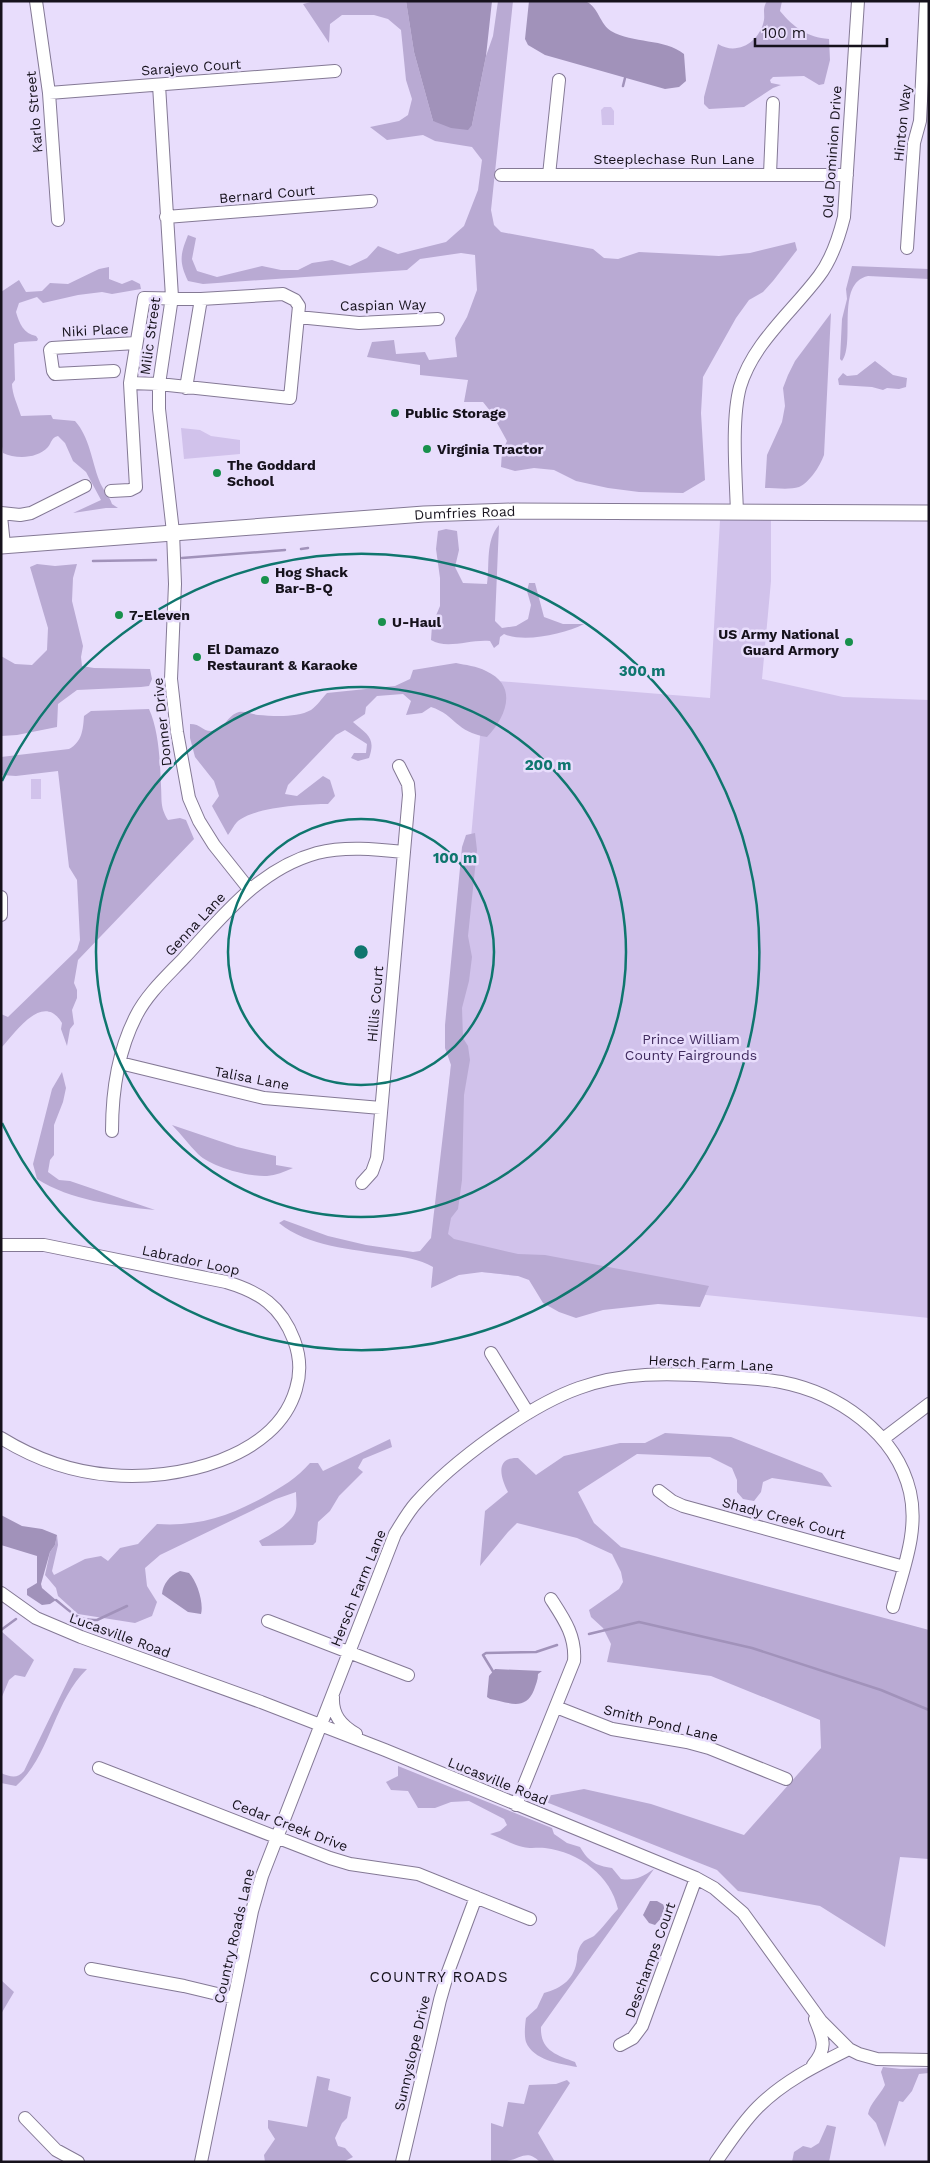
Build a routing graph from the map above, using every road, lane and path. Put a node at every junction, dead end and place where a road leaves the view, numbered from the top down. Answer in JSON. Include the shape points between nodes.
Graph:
{"nodes":[{"id":1,"x":36,"y":1,"type":"edge"},
{"id":2,"x":858,"y":1,"type":"edge"},
{"id":3,"x":926,"y":1,"type":"edge"},
{"id":4,"x":335,"y":71,"type":"dead end"},
{"id":5,"x":560,"y":80,"type":"dead end"},
{"id":6,"x":159,"y":85,"type":"junction"},
{"id":7,"x":48,"y":93,"type":"junction"},
{"id":8,"x":773,"y":103,"type":"dead end"},
{"id":9,"x":924,"y":121,"type":"edge"},
{"id":10,"x":770,"y":174,"type":"junction"},
{"id":11,"x":500,"y":175,"type":"dead end"},
{"id":12,"x":549,"y":175,"type":"junction"},
{"id":13,"x":847,"y":175,"type":"junction"},
{"id":14,"x":371,"y":201,"type":"dead end"},
{"id":15,"x":166,"y":217,"type":"junction"},
{"id":16,"x":58,"y":220,"type":"dead end"},
{"id":17,"x":907,"y":248,"type":"dead end"},
{"id":18,"x":172,"y":297,"type":"junction"},
{"id":19,"x":200,"y":299,"type":"junction"},
{"id":20,"x":298,"y":317,"type":"junction"},
{"id":21,"x":438,"y":319,"type":"dead end"},
{"id":22,"x":136,"y":343,"type":"junction"},
{"id":23,"x":114,"y":371,"type":"dead end"},
{"id":24,"x":130,"y":383,"type":"junction"},
{"id":25,"x":159,"y":384,"type":"junction"},
{"id":26,"x":186,"y":388,"type":"junction"},
{"id":27,"x":84,"y":486,"type":"dead end"},
{"id":28,"x":112,"y":491,"type":"dead end"},
{"id":29,"x":737,"y":513,"type":"junction"},
{"id":30,"x":929,"y":513,"type":"edge"},
{"id":31,"x":1,"y":514,"type":"edge"},
{"id":32,"x":173,"y":532,"type":"junction"},
{"id":33,"x":3,"y":546,"type":"edge"},
{"id":34,"x":398,"y":766,"type":"dead end"},
{"id":35,"x":404,"y":852,"type":"junction"},
{"id":36,"x":249,"y":889,"type":"junction"},
{"id":37,"x":1,"y":897,"type":"edge"},
{"id":38,"x":1,"y":915,"type":"edge"},
{"id":39,"x":120,"y":1063,"type":"junction"},
{"id":40,"x":381,"y":1108,"type":"junction"},
{"id":41,"x":112,"y":1131,"type":"dead end"},
{"id":42,"x":362,"y":1183,"type":"dead end"},
{"id":43,"x":1,"y":1246,"type":"edge"},
{"id":44,"x":491,"y":1353,"type":"dead end"},
{"id":45,"x":929,"y":1404,"type":"edge"},
{"id":46,"x":528,"y":1413,"type":"junction"},
{"id":47,"x":1,"y":1438,"type":"edge"},
{"id":48,"x":882,"y":1439,"type":"junction"},
{"id":49,"x":659,"y":1491,"type":"dead end"},
{"id":50,"x":904,"y":1567,"type":"junction"},
{"id":51,"x":1,"y":1593,"type":"edge"},
{"id":52,"x":551,"y":1600,"type":"dead end"},
{"id":53,"x":893,"y":1607,"type":"dead end"},
{"id":54,"x":268,"y":1621,"type":"dead end"},
{"id":55,"x":348,"y":1652,"type":"junction"},
{"id":56,"x":408,"y":1675,"type":"dead end"},
{"id":57,"x":333,"y":1690,"type":"junction"},
{"id":58,"x":556,"y":1707,"type":"junction"},
{"id":59,"x":320,"y":1725,"type":"junction"},
{"id":60,"x":385,"y":1750,"type":"junction"},
{"id":61,"x":99,"y":1768,"type":"dead end"},
{"id":62,"x":786,"y":1779,"type":"dead end"},
{"id":63,"x":516,"y":1805,"type":"junction"},
{"id":64,"x":276,"y":1836,"type":"junction"},
{"id":65,"x":696,"y":1878,"type":"junction"},
{"id":66,"x":476,"y":1897,"type":"junction"},
{"id":67,"x":530,"y":1918,"type":"dead end"},
{"id":68,"x":91,"y":1969,"type":"dead end"},
{"id":69,"x":234,"y":1998,"type":"junction"},
{"id":70,"x":811,"y":2007,"type":"junction"},
{"id":71,"x":620,"y":2045,"type":"dead end"},
{"id":72,"x":849,"y":2048,"type":"junction"},
{"id":73,"x":929,"y":2060,"type":"edge"},
{"id":74,"x":812,"y":2067,"type":"junction"},
{"id":75,"x":25,"y":2118,"type":"dead end"},
{"id":76,"x":78,"y":2162,"type":"edge"},
{"id":77,"x":201,"y":2162,"type":"edge"},
{"id":78,"x":402,"y":2162,"type":"edge"},
{"id":79,"x":716,"y":2162,"type":"edge"}],
"edges":[{"from":1,"to":7,"type":"street","name":"Karlo Street"},
{"from":2,"to":13,"type":"street","name":"Old Dominion Drive"},
{"from":3,"to":9,"type":"street","name":"Hinton Way"},
{"from":4,"to":6,"type":"street","name":"Sarajevo Court"},
{"from":5,"to":12,"type":"street"},
{"from":6,"to":7,"type":"street","name":"Sarajevo Court"},
{"from":6,"to":15,"type":"street","name":"Milic Street"},
{"from":7,"to":16,"type":"street","name":"Karlo Street"},
{"from":8,"to":10,"type":"street"},
{"from":9,"to":17,"type":"street","name":"Hinton Way","via":[[914,143]]},
{"from":10,"to":12,"type":"street","name":"Steeplechase Run Lane"},
{"from":10,"to":13,"type":"street","name":"Steeplechase Run Lane"},
{"from":11,"to":12,"type":"street","name":"Steeplechase Run Lane"},
{"from":13,"to":29,"type":"street","name":"Old Dominion Drive","via":[[844,217],[826,265],[759,349],[740,386],[736,416]]},
{"from":14,"to":15,"type":"street","name":"Bernard Court"},
{"from":15,"to":18,"type":"street","name":"Milic Street"},
{"from":18,"to":19,"type":"street"},
{"from":18,"to":22,"type":"street","name":"Niki Place","via":[[144,298]]},
{"from":18,"to":25,"type":"street","name":"Milic Street"},
{"from":19,"to":20,"type":"street","via":[[283,294],[299,306]]},
{"from":19,"to":26,"type":"street"},
{"from":20,"to":21,"type":"street","name":"Caspian Way","via":[[359,323]]},
{"from":20,"to":26,"type":"street","via":[[290,398]]},
{"from":22,"to":23,"type":"street","name":"Niki Place","via":[[50,350],[56,374]]},
{"from":22,"to":24,"type":"street","name":"Niki Place"},
{"from":24,"to":25,"type":"street"},
{"from":24,"to":28,"type":"street","name":"Niki Place","via":[[136,487]]},
{"from":25,"to":26,"type":"street"},
{"from":25,"to":32,"type":"street","name":"Milic Street"},
{"from":27,"to":31,"type":"street","via":[[31,514]]},
{"from":29,"to":30,"type":"main road","name":"Dumfries Road"},
{"from":29,"to":32,"type":"main road","name":"Dumfries Road","via":[[449,513]]},
{"from":31,"to":33,"type":"street"},
{"from":32,"to":33,"type":"main road","name":"Dumfries Road"},
{"from":32,"to":36,"type":"street","name":"Donner Drive","via":[[172,679],[181,762],[189,798],[199,821]]},
{"from":34,"to":35,"type":"street","name":"Hillis Court","via":[[404,773],[409,795]]},
{"from":35,"to":36,"type":"street","name":"Genna Lane","via":[[349,848],[317,853],[280,868]]},
{"from":35,"to":40,"type":"street","name":"Hillis Court"},
{"from":36,"to":39,"type":"street","name":"Genna Lane","via":[[144,1003],[130,1031]]},
{"from":37,"to":38,"type":"street"},
{"from":39,"to":40,"type":"street","name":"Talisa Lane","via":[[264,1098]]},
{"from":39,"to":41,"type":"street","name":"Genna Lane","via":[[113,1092]]},
{"from":40,"to":42,"type":"street","name":"Hillis Court","via":[[375,1164]]},
{"from":43,"to":47,"type":"street","name":"Labrador Loop","via":[[44,1244],[245,1287],[267,1300],[285,1321],[297,1348],[299,1371],[294,1398],[283,1418],[261,1439],[227,1457],[182,1471],[135,1476],[90,1473],[50,1462]]},
{"from":44,"to":46,"type":"street"},
{"from":45,"to":48,"type":"street"},
{"from":46,"to":48,"type":"street","name":"Hersch Farm Lane","via":[[599,1381],[645,1374],[688,1374],[763,1380],[801,1387],[840,1404]]},
{"from":46,"to":55,"type":"street","name":"Hersch Farm Lane","via":[[463,1460],[414,1504],[387,1551]]},
{"from":48,"to":50,"type":"street","name":"Hersch Farm Lane","via":[[898,1461],[910,1492],[912,1525]]},
{"from":49,"to":50,"type":"street","name":"Shady Creek Court","via":[[682,1506]]},
{"from":50,"to":53,"type":"street","name":"Hersch Farm Lane"},
{"from":51,"to":59,"type":"street","name":"Lucasville Road","via":[[36,1618],[81,1637]]},
{"from":52,"to":58,"type":"street","via":[[569,1629],[575,1650],[573,1666]]},
{"from":54,"to":55,"type":"street"},
{"from":55,"to":56,"type":"street"},
{"from":55,"to":57,"type":"street","name":"Hersch Farm Lane"},
{"from":57,"to":59,"type":"street","name":"Hersch Farm Lane"},
{"from":57,"to":60,"type":"street","via":[[333,1708],[340,1722]]},
{"from":58,"to":62,"type":"street","name":"Smith Pond Lane","via":[[612,1729],[709,1748]]},
{"from":58,"to":63,"type":"street"},
{"from":59,"to":60,"type":"street","name":"Lucasville Road"},
{"from":59,"to":64,"type":"street","name":"Country Roads Lane"},
{"from":60,"to":63,"type":"street","name":"Lucasville Road"},
{"from":61,"to":64,"type":"street","name":"Cedar Creek Drive"},
{"from":63,"to":65,"type":"street","name":"Lucasville Road"},
{"from":64,"to":66,"type":"street","name":"Cedar Creek Drive","via":[[340,1861],[418,1874]]},
{"from":64,"to":69,"type":"street","name":"Country Roads Lane","via":[[252,1911]]},
{"from":65,"to":70,"type":"street","name":"Lucasville Road","via":[[714,1888],[742,1914]]},
{"from":65,"to":71,"type":"street","name":"Deschamps Court","via":[[642,2026],[633,2038]]},
{"from":66,"to":67,"type":"street","name":"Cedar Creek Drive"},
{"from":66,"to":78,"type":"street","name":"Sunnyslope Drive","via":[[440,2000]]},
{"from":68,"to":69,"type":"street"},
{"from":69,"to":77,"type":"street","name":"Country Roads Lane"},
{"from":70,"to":72,"type":"street","name":"Lucasville Road","via":[[827,2028]]},
{"from":70,"to":74,"type":"street","via":[[823,2046],[820,2058]]},
{"from":72,"to":73,"type":"street","name":"Lucasville Road","via":[[877,2058]]},
{"from":72,"to":74,"type":"street"},
{"from":74,"to":79,"type":"street","via":[[757,2107]]},
{"from":75,"to":76,"type":"street","via":[[56,2150]]}]}
